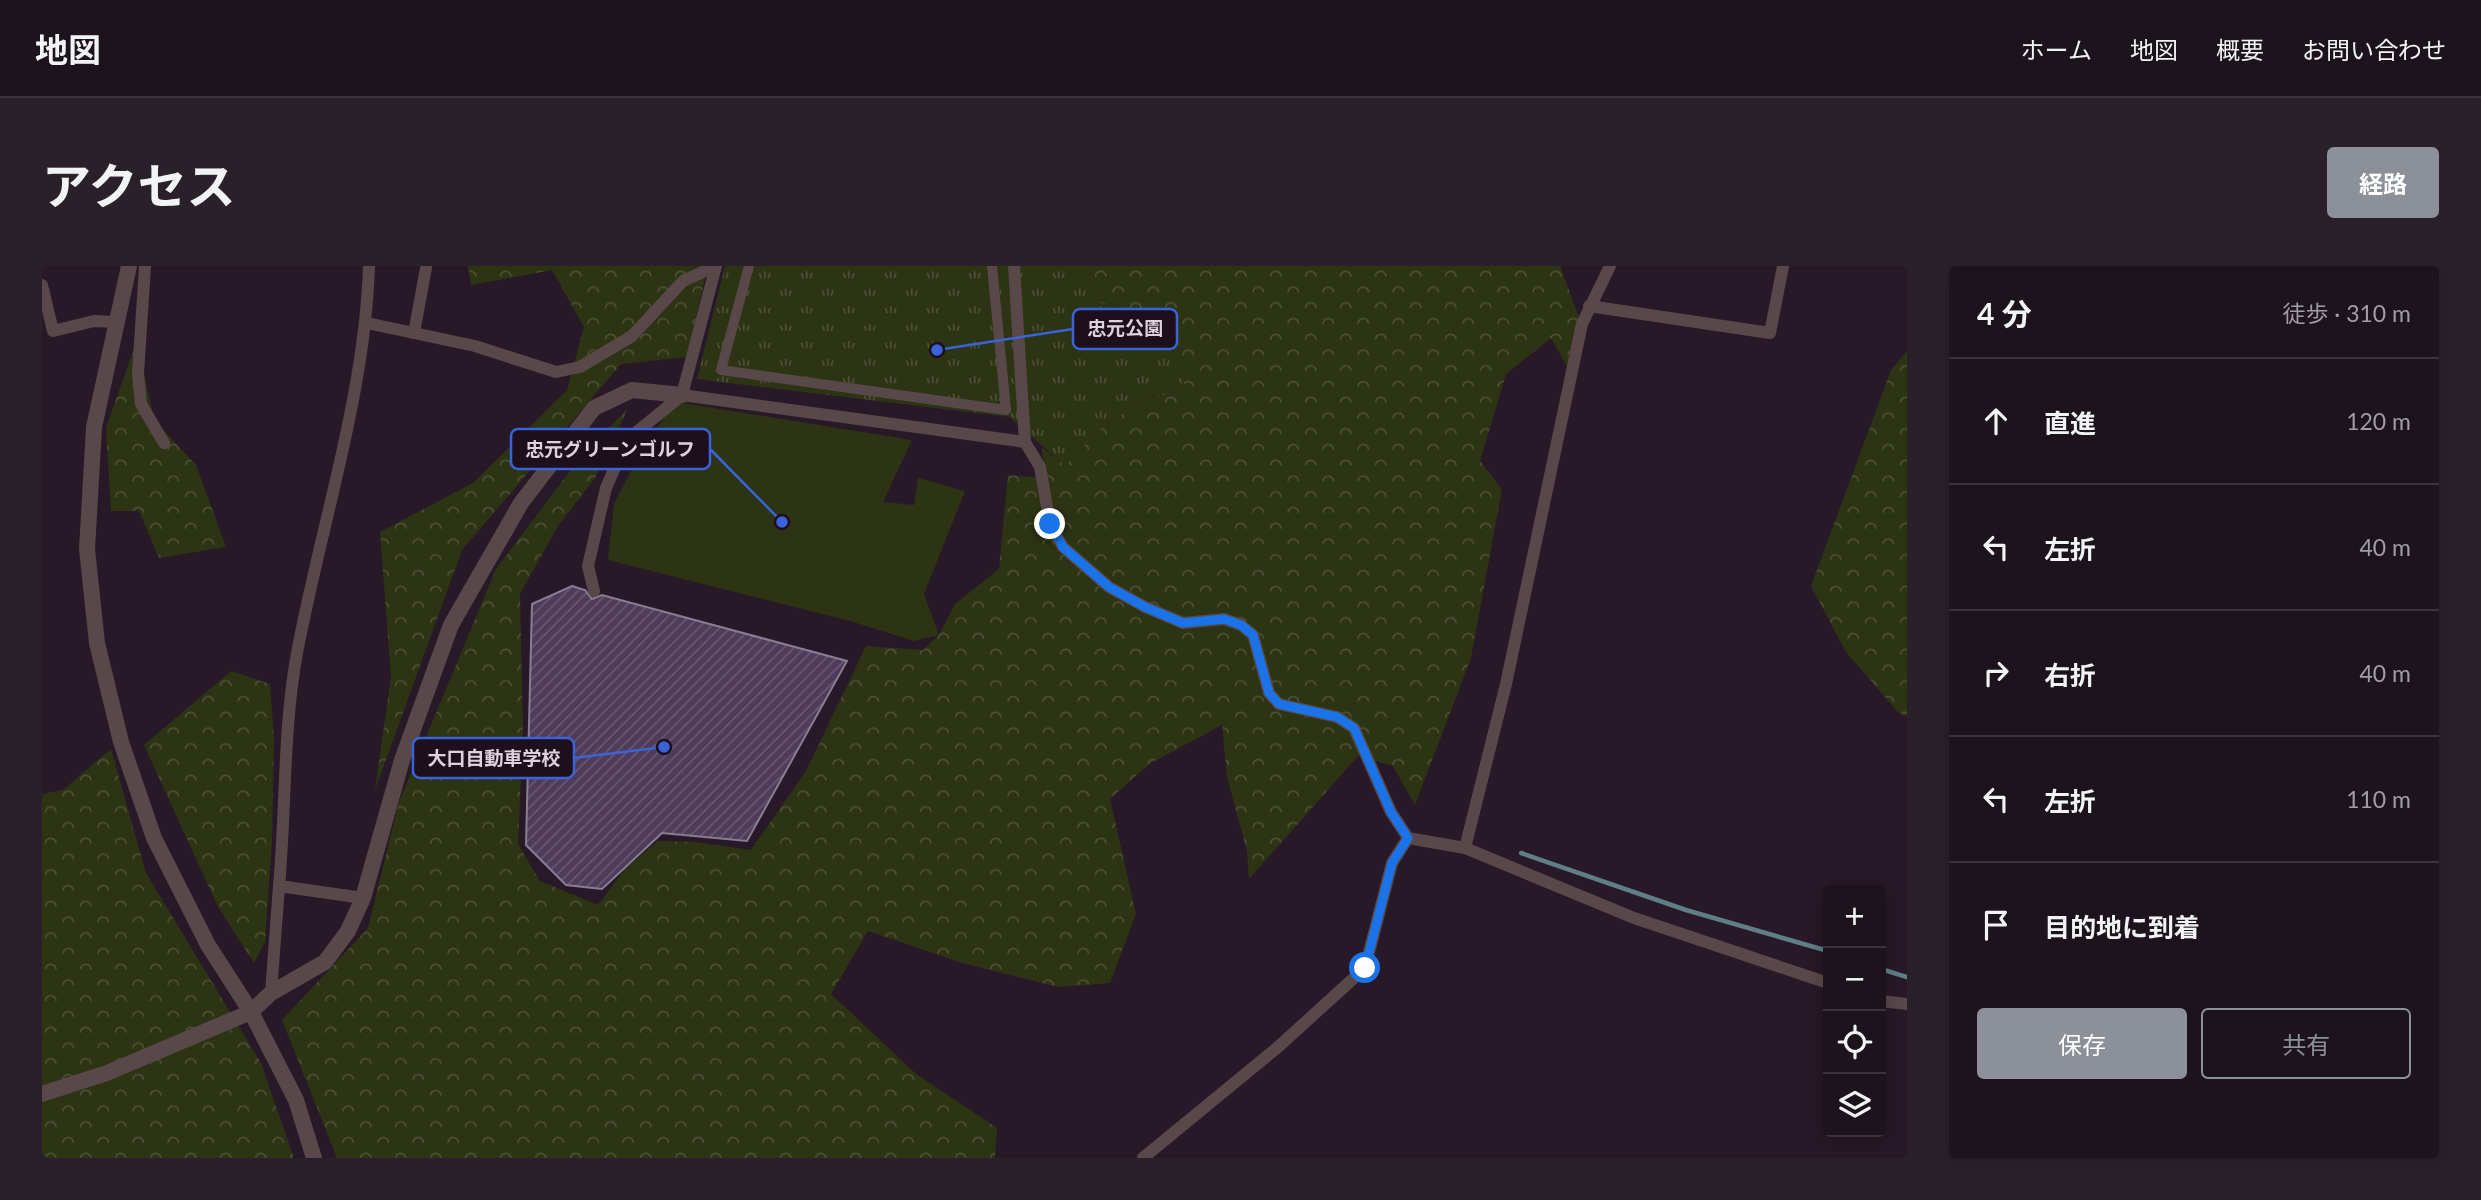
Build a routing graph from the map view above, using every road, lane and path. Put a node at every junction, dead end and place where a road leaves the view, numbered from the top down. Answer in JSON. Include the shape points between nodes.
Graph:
{"nodes":[{"id":1,"x":129,"y":266,"type":"edge"},
{"id":2,"x":145,"y":266,"type":"edge"},
{"id":3,"x":369,"y":266,"type":"edge"},
{"id":4,"x":716,"y":266,"type":"edge"},
{"id":5,"x":748,"y":266,"type":"edge"},
{"id":6,"x":992,"y":266,"type":"edge"},
{"id":7,"x":1014,"y":266,"type":"edge"},
{"id":8,"x":1609,"y":266,"type":"edge"},
{"id":9,"x":1783,"y":266,"type":"edge"},
{"id":10,"x":426,"y":268,"type":"dead end"},
{"id":11,"x":42,"y":285,"type":"edge"},
{"id":12,"x":1589,"y":306,"type":"junction"},
{"id":13,"x":116,"y":322,"type":"junction"},
{"id":14,"x":368,"y":323,"type":"junction"},
{"id":15,"x":414,"y":333,"type":"junction"},
{"id":16,"x":681,"y":395,"type":"junction"},
{"id":17,"x":1025,"y":442,"type":"junction"},
{"id":18,"x":164,"y":443,"type":"dead end"},
{"id":19,"x":594,"y":590,"type":"dead end"},
{"id":20,"x":1408,"y":838,"type":"junction"},
{"id":21,"x":1465,"y":848,"type":"junction"},
{"id":22,"x":279,"y":886,"type":"junction"},
{"id":23,"x":363,"y":898,"type":"junction"},
{"id":24,"x":1823,"y":981,"type":"edge"},
{"id":25,"x":271,"y":993,"type":"junction"},
{"id":26,"x":1886,"y":1002,"type":"edge"},
{"id":27,"x":1907,"y":1004,"type":"edge"},
{"id":28,"x":251,"y":1012,"type":"junction"},
{"id":29,"x":42,"y":1094,"type":"edge"},
{"id":30,"x":314,"y":1158,"type":"edge"},
{"id":31,"x":1143,"y":1158,"type":"edge"}],
"edges":[{"from":1,"to":13,"type":"street"},
{"from":2,"to":18,"type":"street","via":[[138,331],[141,404]]},
{"from":3,"to":14,"type":"street"},
{"from":4,"to":15,"type":"street","via":[[683,281],[632,336],[580,367],[556,372],[475,346]]},
{"from":4,"to":16,"type":"street"},
{"from":5,"to":6,"type":"street","via":[[721,370],[1006,410]]},
{"from":7,"to":17,"type":"street"},
{"from":8,"to":12,"type":"street"},
{"from":9,"to":12,"type":"street","via":[[1770,332]]},
{"from":10,"to":15,"type":"street"},
{"from":11,"to":13,"type":"street","via":[[53,331],[94,321]]},
{"from":12,"to":21,"type":"street"},
{"from":13,"to":28,"type":"street","via":[[94,427],[90,486],[87,549],[97,643],[121,742],[155,838],[208,945]]},
{"from":14,"to":15,"type":"street"},
{"from":14,"to":22,"type":"street","via":[[296,655]]},
{"from":16,"to":17,"type":"street"},
{"from":16,"to":19,"type":"street","via":[[627,439],[606,488],[588,566]]},
{"from":16,"to":23,"type":"street","via":[[632,390],[594,408],[521,503],[451,625],[402,760]]},
{"from":17,"to":20,"type":"street","via":[[1040,467],[1050,524],[1063,547],[1109,587],[1145,607],[1183,623],[1224,619],[1253,635],[1269,693],[1279,704],[1337,717],[1354,728],[1391,812]]},
{"from":20,"to":21,"type":"street"},
{"from":20,"to":31,"type":"street","via":[[1392,863],[1365,968]]},
{"from":21,"to":24,"type":"street","via":[[1634,918]]},
{"from":22,"to":23,"type":"street"},
{"from":22,"to":25,"type":"street"},
{"from":23,"to":25,"type":"street","via":[[348,931],[325,962]]},
{"from":25,"to":28,"type":"street"},
{"from":26,"to":27,"type":"street"},
{"from":28,"to":29,"type":"street","via":[[107,1073]]},
{"from":28,"to":30,"type":"street","via":[[296,1100]]}]}
